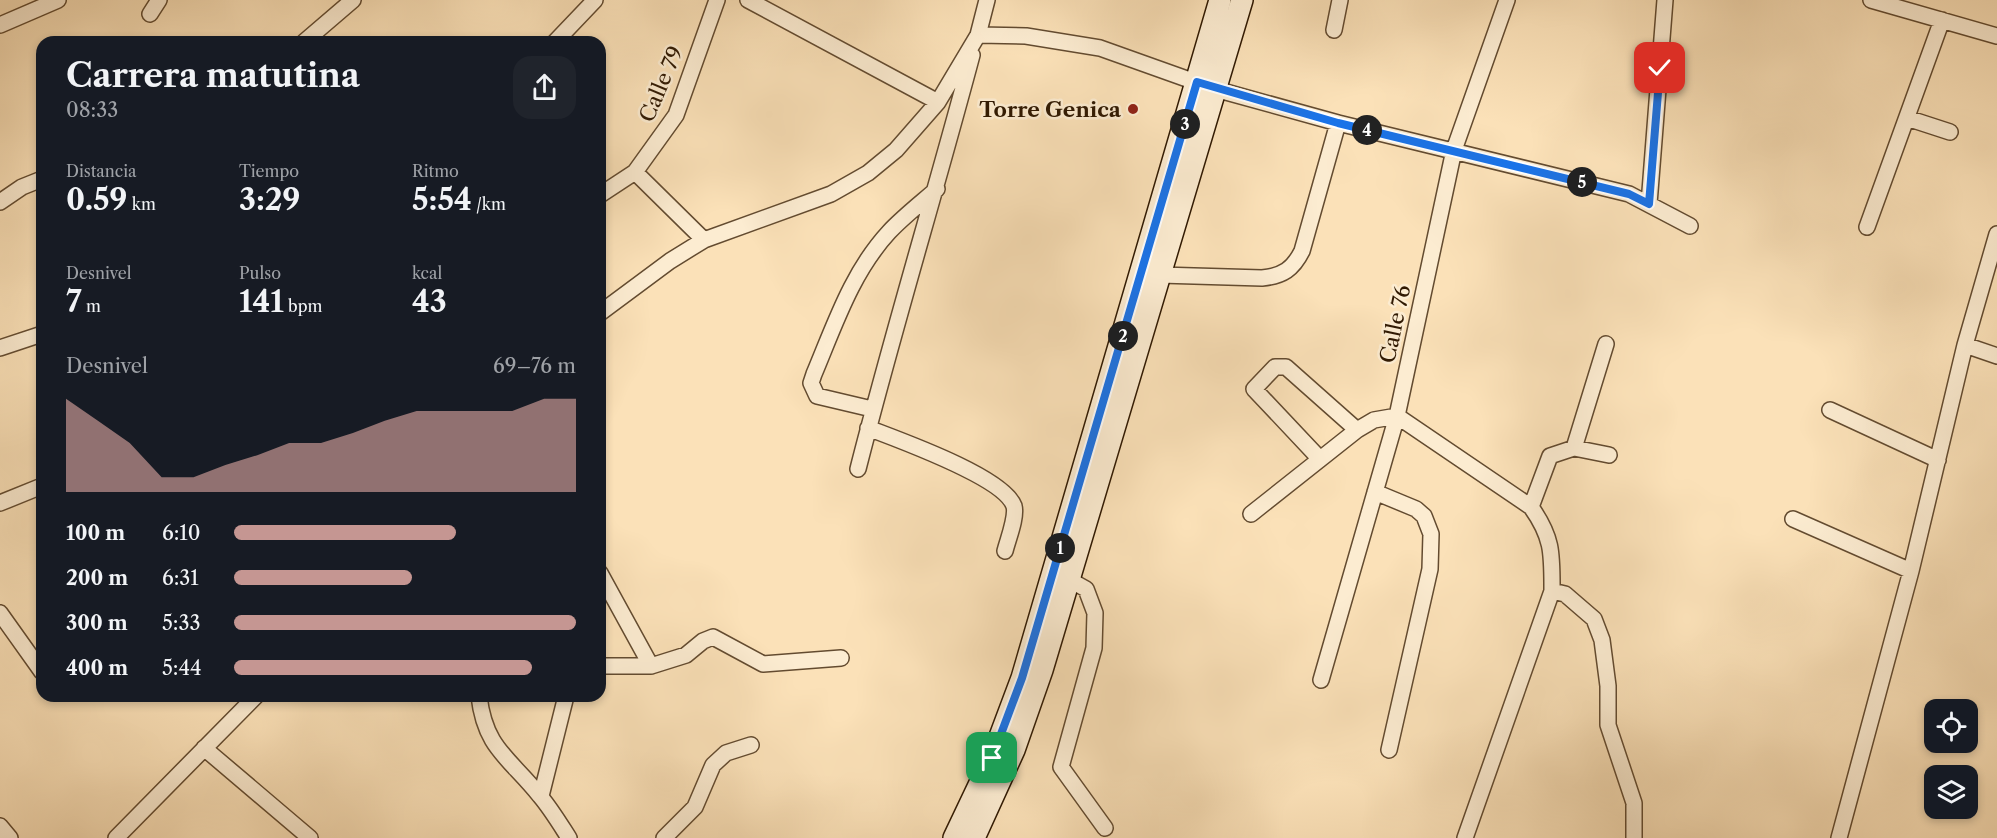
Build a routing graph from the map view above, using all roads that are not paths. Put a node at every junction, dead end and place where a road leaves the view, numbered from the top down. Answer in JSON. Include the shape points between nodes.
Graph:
{"nodes":[{"id":1,"x":58,"y":0,"type":"edge"},
{"id":2,"x":159,"y":0,"type":"edge"},
{"id":3,"x":352,"y":0,"type":"edge"},
{"id":4,"x":595,"y":0,"type":"edge"},
{"id":5,"x":717,"y":0,"type":"edge"},
{"id":6,"x":748,"y":0,"type":"edge"},
{"id":7,"x":987,"y":0,"type":"edge"},
{"id":8,"x":1220,"y":0,"type":"edge"},
{"id":9,"x":1242,"y":0,"type":"edge"},
{"id":10,"x":1340,"y":0,"type":"edge"},
{"id":11,"x":1507,"y":0,"type":"edge"},
{"id":12,"x":1665,"y":0,"type":"edge"},
{"id":13,"x":1871,"y":0,"type":"edge"},
{"id":14,"x":150,"y":14,"type":"dead end"},
{"id":15,"x":1942,"y":20,"type":"junction"},
{"id":16,"x":0,"y":25,"type":"edge"},
{"id":17,"x":1334,"y":30,"type":"dead end"},
{"id":18,"x":978,"y":35,"type":"junction"},
{"id":19,"x":311,"y":36,"type":"edge"},
{"id":20,"x":561,"y":36,"type":"edge"},
{"id":21,"x":1997,"y":36,"type":"edge"},
{"id":22,"x":1206,"y":85,"type":"junction"},
{"id":23,"x":938,"y":102,"type":"junction"},
{"id":24,"x":1907,"y":118,"type":"junction"},
{"id":25,"x":1338,"y":123,"type":"junction"},
{"id":26,"x":1950,"y":132,"type":"dead end"},
{"id":27,"x":1454,"y":150,"type":"junction"},
{"id":28,"x":635,"y":172,"type":"junction"},
{"id":29,"x":36,"y":181,"type":"edge"},
{"id":30,"x":937,"y":189,"type":"junction"},
{"id":31,"x":606,"y":191,"type":"edge"},
{"id":32,"x":0,"y":202,"type":"edge"},
{"id":33,"x":1649,"y":204,"type":"junction"},
{"id":34,"x":1690,"y":226,"type":"dead end"},
{"id":35,"x":1867,"y":227,"type":"dead end"},
{"id":36,"x":1997,"y":234,"type":"edge"},
{"id":37,"x":704,"y":240,"type":"junction"},
{"id":38,"x":1160,"y":275,"type":"junction"},
{"id":39,"x":606,"y":309,"type":"edge"},
{"id":40,"x":36,"y":336,"type":"edge"},
{"id":41,"x":1606,"y":344,"type":"dead end"},
{"id":42,"x":1965,"y":345,"type":"junction"},
{"id":43,"x":0,"y":348,"type":"edge"},
{"id":44,"x":1997,"y":356,"type":"edge"},
{"id":45,"x":872,"y":409,"type":"junction"},
{"id":46,"x":1830,"y":410,"type":"dead end"},
{"id":47,"x":1396,"y":416,"type":"junction"},
{"id":48,"x":868,"y":428,"type":"junction"},
{"id":49,"x":1357,"y":430,"type":"junction"},
{"id":50,"x":1574,"y":448,"type":"junction"},
{"id":51,"x":1609,"y":455,"type":"dead end"},
{"id":52,"x":1319,"y":458,"type":"junction"},
{"id":53,"x":1938,"y":460,"type":"junction"},
{"id":54,"x":858,"y":469,"type":"dead end"},
{"id":55,"x":36,"y":488,"type":"edge"},
{"id":56,"x":1375,"y":492,"type":"junction"},
{"id":57,"x":0,"y":503,"type":"edge"},
{"id":58,"x":1531,"y":507,"type":"junction"},
{"id":59,"x":1251,"y":514,"type":"dead end"},
{"id":60,"x":1793,"y":519,"type":"dead end"},
{"id":61,"x":1005,"y":551,"type":"dead end"},
{"id":62,"x":1911,"y":571,"type":"junction"},
{"id":63,"x":1068,"y":579,"type":"junction"},
{"id":64,"x":606,"y":584,"type":"edge"},
{"id":65,"x":1552,"y":591,"type":"junction"},
{"id":66,"x":0,"y":613,"type":"edge"},
{"id":67,"x":841,"y":658,"type":"dead end"},
{"id":68,"x":36,"y":664,"type":"edge"},
{"id":69,"x":606,"y":666,"type":"edge"},
{"id":70,"x":651,"y":666,"type":"junction"},
{"id":71,"x":1321,"y":680,"type":"dead end"},
{"id":72,"x":250,"y":702,"type":"edge"},
{"id":73,"x":480,"y":702,"type":"edge"},
{"id":74,"x":564,"y":702,"type":"edge"},
{"id":75,"x":751,"y":745,"type":"dead end"},
{"id":76,"x":204,"y":748,"type":"junction"},
{"id":77,"x":1389,"y":750,"type":"dead end"},
{"id":78,"x":541,"y":796,"type":"junction"},
{"id":79,"x":0,"y":826,"type":"edge"},
{"id":80,"x":1105,"y":828,"type":"dead end"},
{"id":81,"x":10,"y":838,"type":"edge"},
{"id":82,"x":116,"y":838,"type":"edge"},
{"id":83,"x":310,"y":838,"type":"edge"},
{"id":84,"x":569,"y":838,"type":"edge"},
{"id":85,"x":664,"y":838,"type":"edge"},
{"id":86,"x":954,"y":838,"type":"edge"},
{"id":87,"x":974,"y":838,"type":"edge"},
{"id":88,"x":1465,"y":838,"type":"edge"},
{"id":89,"x":1634,"y":838,"type":"edge"},
{"id":90,"x":1839,"y":838,"type":"edge"}],
"edges":[{"from":1,"to":16,"type":"street"},
{"from":2,"to":14,"type":"street"},
{"from":3,"to":19,"type":"street"},
{"from":4,"to":20,"type":"street"},
{"from":5,"to":28,"type":"street","name":"Calle 79","via":[[676,115]]},
{"from":6,"to":23,"type":"street"},
{"from":7,"to":18,"type":"street"},
{"from":8,"to":22,"type":"main road"},
{"from":9,"to":22,"type":"main road"},
{"from":10,"to":17,"type":"street"},
{"from":11,"to":27,"type":"street","name":"Calle 76"},
{"from":12,"to":33,"type":"street"},
{"from":13,"to":15,"type":"street"},
{"from":15,"to":21,"type":"street"},
{"from":15,"to":24,"type":"street"},
{"from":18,"to":22,"type":"street","via":[[1026,36],[1100,48]]},
{"from":18,"to":23,"type":"street"},
{"from":18,"to":30,"type":"street"},
{"from":22,"to":25,"type":"street"},
{"from":22,"to":38,"type":"main road"},
{"from":22,"to":86,"type":"main road","via":[[1022,678],[992,758]]},
{"from":23,"to":37,"type":"street","via":[[896,150],[868,173],[831,194]]},
{"from":24,"to":26,"type":"street"},
{"from":24,"to":35,"type":"street"},
{"from":25,"to":27,"type":"street"},
{"from":25,"to":38,"type":"street","via":[[1302,251],[1294,266],[1278,277]]},
{"from":27,"to":33,"type":"street","via":[[1629,194]]},
{"from":27,"to":47,"type":"street","name":"Calle 76"},
{"from":28,"to":31,"type":"street","name":"Calle 79"},
{"from":28,"to":37,"type":"street"},
{"from":29,"to":32,"type":"street"},
{"from":30,"to":45,"type":"street"},
{"from":30,"to":45,"type":"street","via":[[889,232],[851,285],[811,383],[817,396]]},
{"from":33,"to":34,"type":"street"},
{"from":36,"to":42,"type":"street"},
{"from":37,"to":39,"type":"street"},
{"from":38,"to":63,"type":"main road"},
{"from":40,"to":43,"type":"street"},
{"from":41,"to":50,"type":"street"},
{"from":42,"to":44,"type":"street"},
{"from":42,"to":53,"type":"street"},
{"from":45,"to":48,"type":"street"},
{"from":46,"to":53,"type":"street"},
{"from":47,"to":49,"type":"street","via":[[1374,420]]},
{"from":47,"to":56,"type":"street","name":"Calle 76"},
{"from":47,"to":58,"type":"street"},
{"from":48,"to":54,"type":"street"},
{"from":48,"to":61,"type":"street","via":[[939,456],[1009,496],[1015,509]]},
{"from":49,"to":52,"type":"street"},
{"from":49,"to":52,"type":"street","via":[[1286,367],[1275,367],[1254,389]]},
{"from":50,"to":51,"type":"street"},
{"from":50,"to":58,"type":"street","via":[[1550,456]]},
{"from":52,"to":59,"type":"street"},
{"from":53,"to":62,"type":"street"},
{"from":55,"to":57,"type":"street"},
{"from":56,"to":71,"type":"street","name":"Calle 76"},
{"from":56,"to":77,"type":"street","via":[[1416,508],[1431,534],[1430,569]]},
{"from":58,"to":65,"type":"street","via":[[1545,527],[1552,554]]},
{"from":60,"to":62,"type":"street"},
{"from":62,"to":90,"type":"street"},
{"from":63,"to":80,"type":"street","via":[[1086,589],[1095,613],[1095,636],[1082,699],[1061,767]]},
{"from":63,"to":87,"type":"main road","via":[[1014,750]]},
{"from":64,"to":70,"type":"street"},
{"from":65,"to":88,"type":"street"},
{"from":65,"to":89,"type":"street","via":[[1565,594],[1594,619],[1602,640],[1608,725],[1634,802]]},
{"from":66,"to":68,"type":"street"},
{"from":67,"to":70,"type":"street","via":[[763,664],[708,637],[686,655]]},
{"from":69,"to":70,"type":"street"},
{"from":72,"to":76,"type":"street"},
{"from":73,"to":78,"type":"street","via":[[492,743]]},
{"from":74,"to":78,"type":"street"},
{"from":75,"to":85,"type":"street","via":[[726,753],[713,765],[695,807]]},
{"from":76,"to":82,"type":"street"},
{"from":76,"to":83,"type":"street"},
{"from":78,"to":84,"type":"street"},
{"from":79,"to":81,"type":"street"}]}
